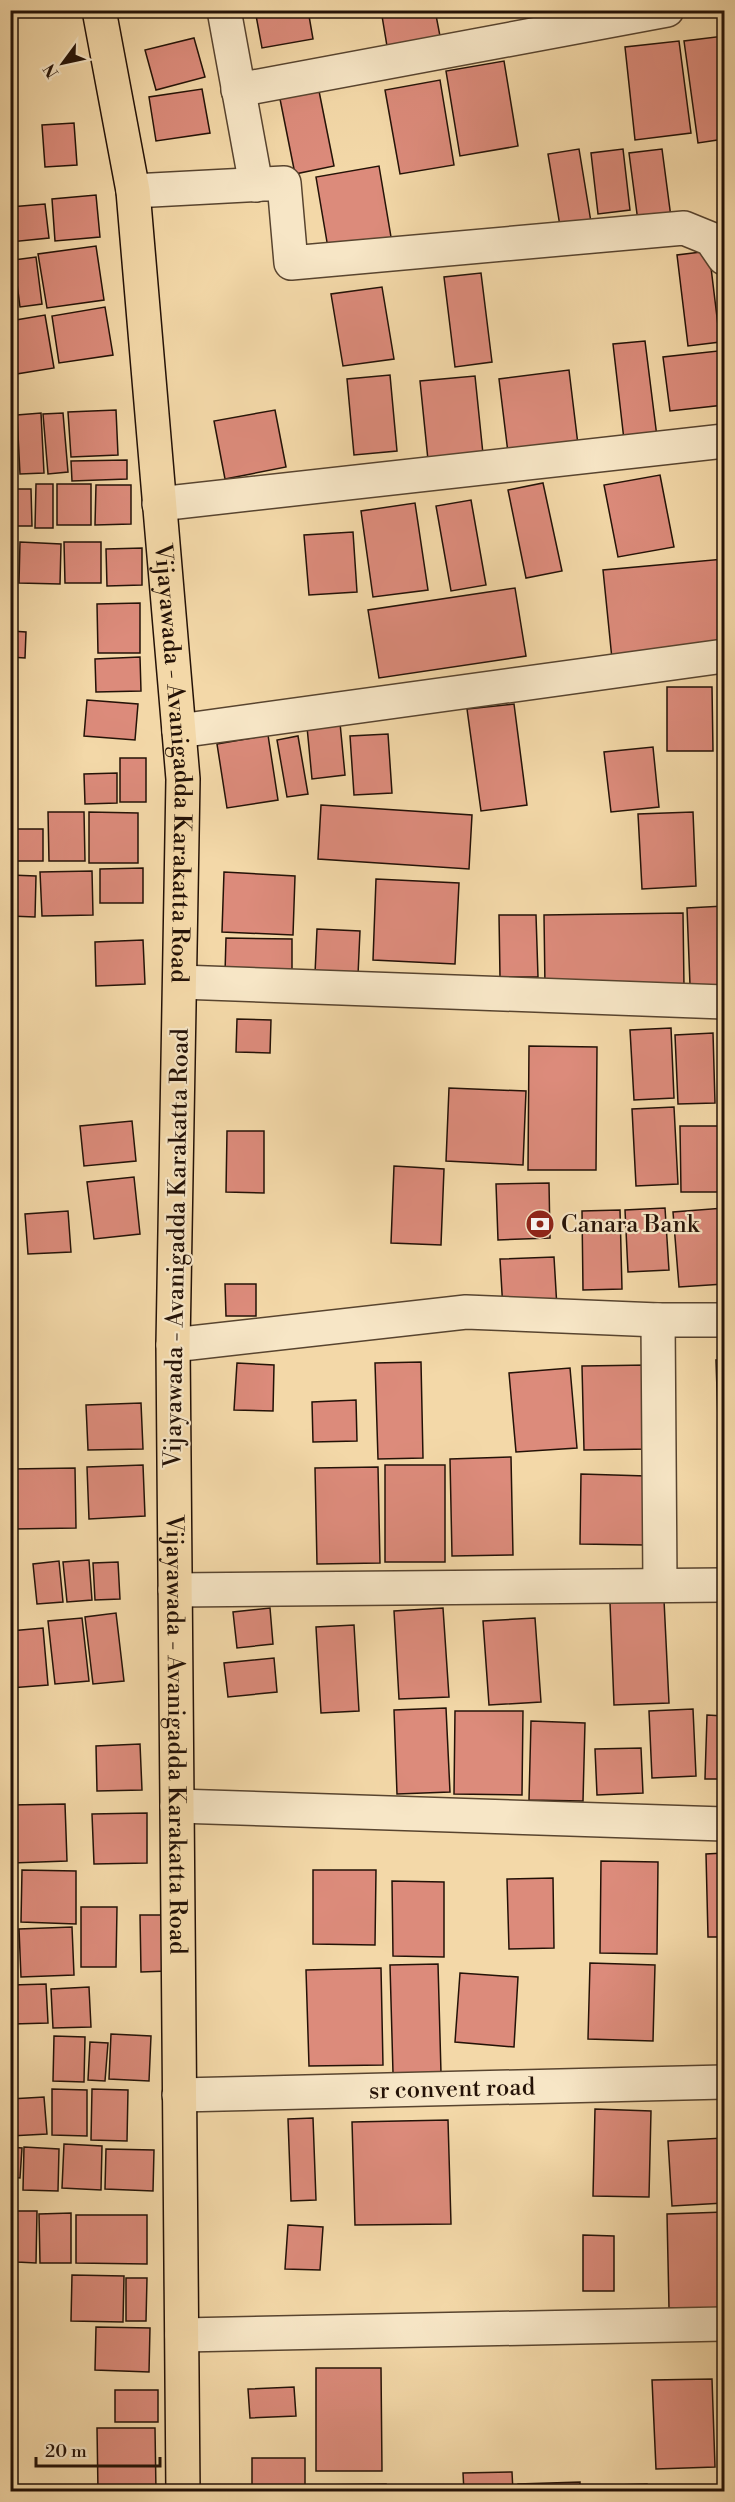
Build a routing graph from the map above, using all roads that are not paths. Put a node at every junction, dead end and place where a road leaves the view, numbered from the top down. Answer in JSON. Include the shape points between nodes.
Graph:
{"nodes":[{"id":1,"x":99,"y":10,"type":"edge"},
{"id":2,"x":224,"y":10,"type":"edge"},
{"id":3,"x":667,"y":10,"type":"edge"},
{"id":4,"x":238,"y":90,"type":"junction"},
{"id":5,"x":256,"y":185,"type":"junction"},
{"id":6,"x":133,"y":190,"type":"junction"},
{"id":7,"x":724,"y":258,"type":"edge"},
{"id":8,"x":724,"y":441,"type":"edge"},
{"id":9,"x":159,"y":504,"type":"junction"},
{"id":10,"x":724,"y":656,"type":"edge"},
{"id":11,"x":179,"y":731,"type":"junction"},
{"id":12,"x":180,"y":982,"type":"junction"},
{"id":13,"x":724,"y":1002,"type":"edge"},
{"id":14,"x":658,"y":1320,"type":"junction"},
{"id":15,"x":724,"y":1320,"type":"edge"},
{"id":16,"x":172,"y":1345,"type":"junction"},
{"id":17,"x":724,"y":1585,"type":"edge"},
{"id":18,"x":660,"y":1586,"type":"junction"},
{"id":19,"x":175,"y":1590,"type":"junction"},
{"id":20,"x":177,"y":1806,"type":"junction"},
{"id":21,"x":724,"y":1824,"type":"edge"},
{"id":22,"x":724,"y":2082,"type":"edge"},
{"id":23,"x":180,"y":2095,"type":"junction"},
{"id":24,"x":724,"y":2324,"type":"edge"},
{"id":25,"x":182,"y":2335,"type":"junction"},
{"id":26,"x":183,"y":2492,"type":"edge"}],
"edges":[{"from":1,"to":6,"type":"main road","name":"Vijayawada - Avanigadda Karakatta Road"},
{"from":2,"to":4,"type":"street"},
{"from":3,"to":4,"type":"street"},
{"from":4,"to":5,"type":"street"},
{"from":5,"to":6,"type":"street"},
{"from":5,"to":7,"type":"street","via":[[284,183],[291,263],[684,228],[711,239]]},
{"from":6,"to":9,"type":"main road","name":"Vijayawada - Avanigadda Karakatta Road"},
{"from":8,"to":9,"type":"street"},
{"from":9,"to":11,"type":"main road","name":"Vijayawada - Avanigadda Karakatta Road"},
{"from":10,"to":11,"type":"street"},
{"from":11,"to":12,"type":"main road","name":"Vijayawada - Avanigadda Karakatta Road","via":[[183,779]]},
{"from":12,"to":13,"type":"street"},
{"from":12,"to":16,"type":"main road","name":"Vijayawada - Avanigadda Karakatta Road"},
{"from":14,"to":15,"type":"street"},
{"from":14,"to":16,"type":"street","via":[[466,1312]]},
{"from":14,"to":18,"type":"street"},
{"from":16,"to":19,"type":"main road","name":"Vijayawada - Avanigadda Karakatta Road"},
{"from":17,"to":18,"type":"street"},
{"from":18,"to":19,"type":"street"},
{"from":19,"to":20,"type":"main road","name":"Vijayawada - Avanigadda Karakatta Road"},
{"from":20,"to":21,"type":"street"},
{"from":20,"to":23,"type":"main road","name":"Vijayawada - Avanigadda Karakatta Road"},
{"from":22,"to":23,"type":"street","name":"sr convent road"},
{"from":23,"to":25,"type":"main road","name":"Vijayawada - Avanigadda Karakatta Road"},
{"from":24,"to":25,"type":"street"},
{"from":25,"to":26,"type":"main road","name":"Vijayawada - Avanigadda Karakatta Road"}]}
